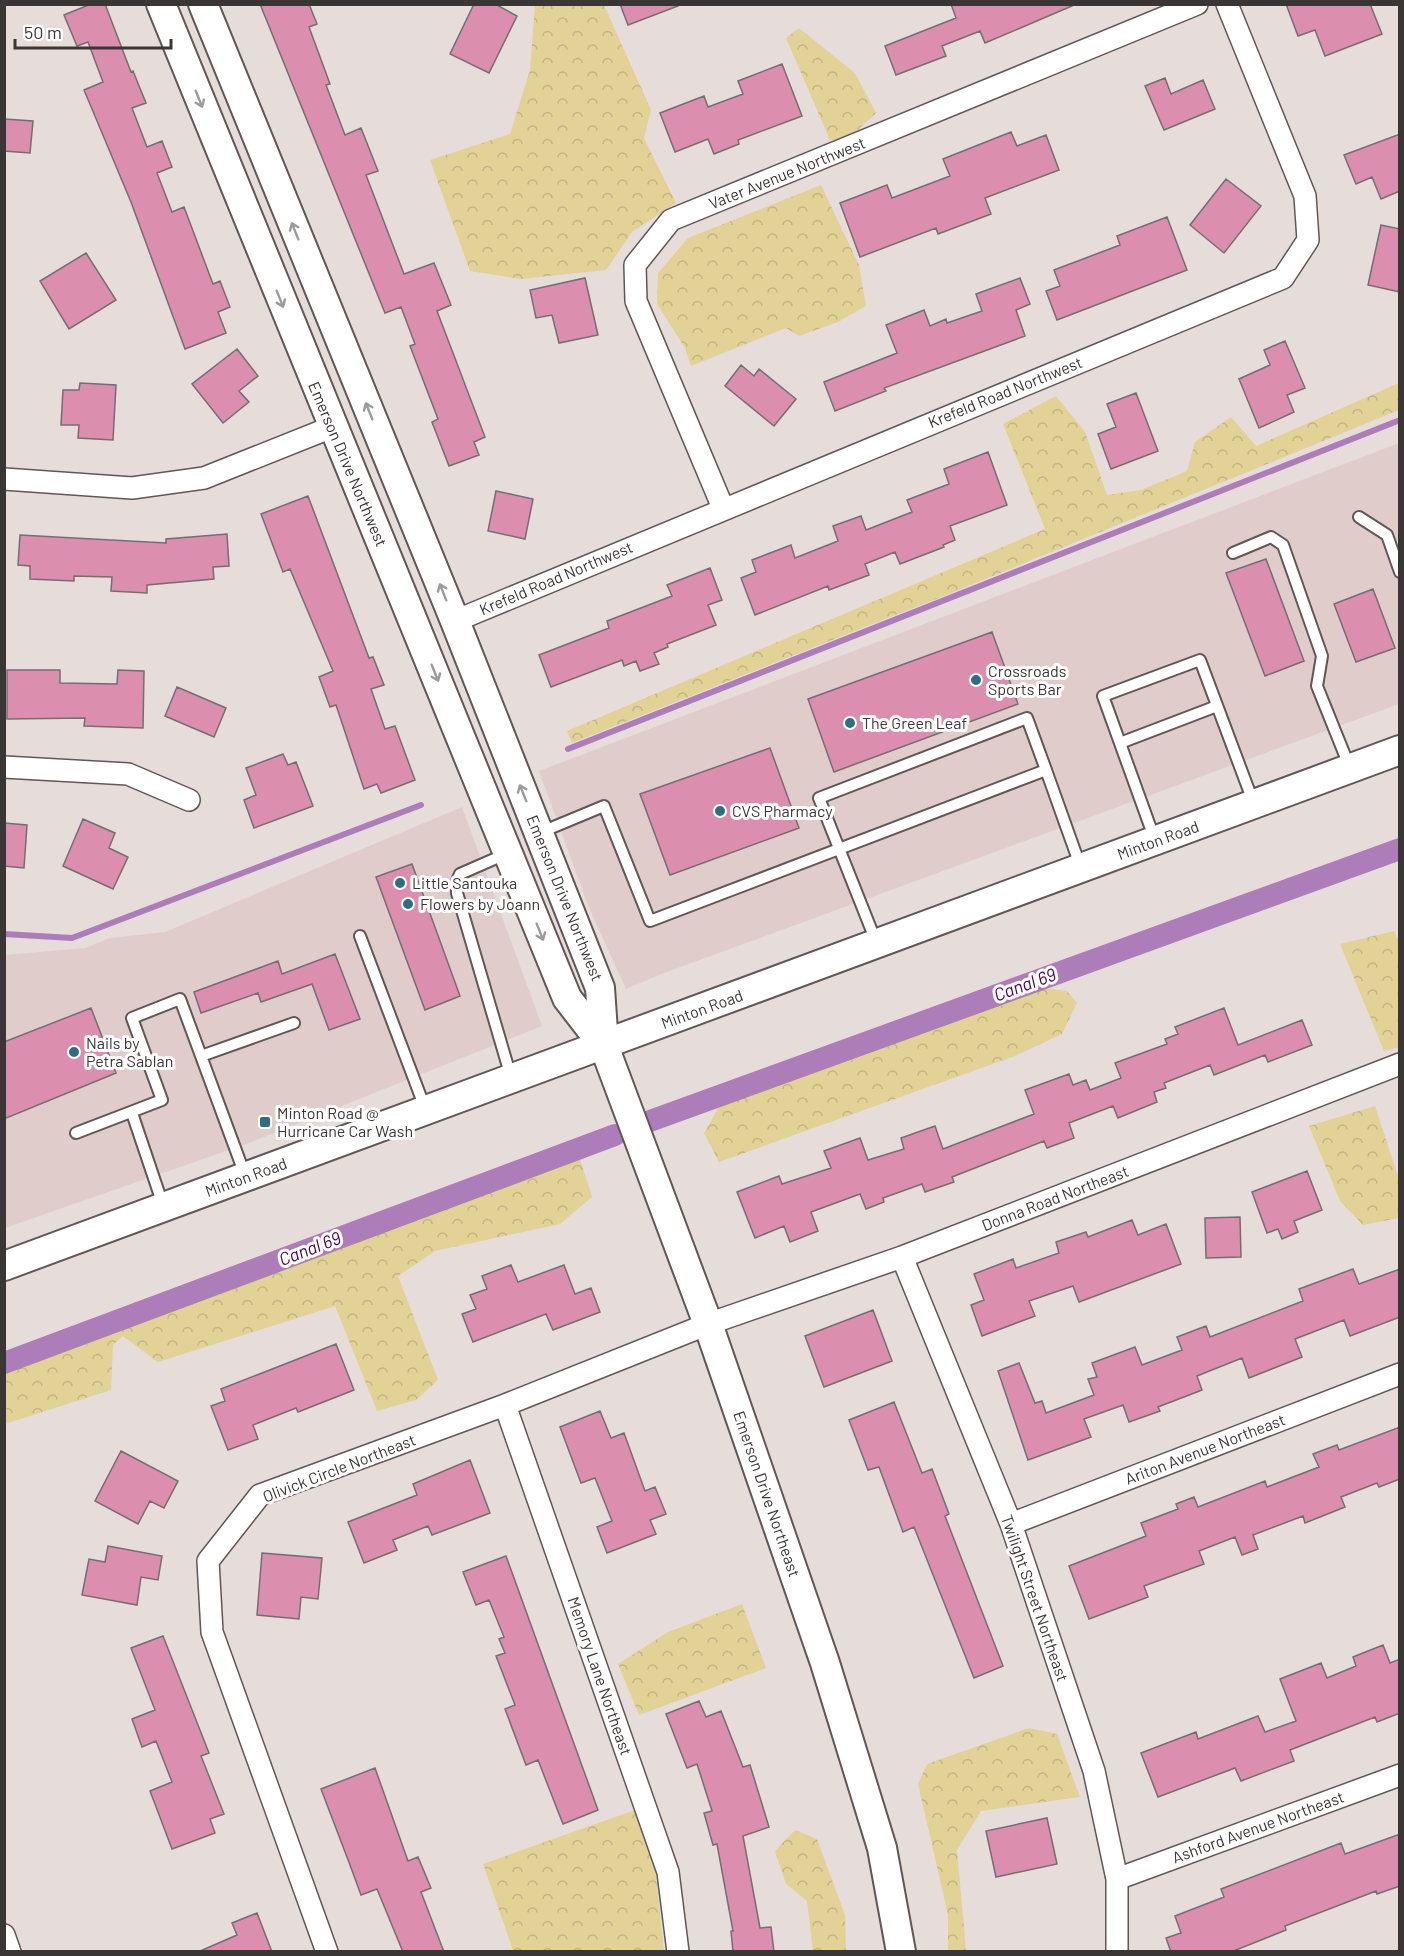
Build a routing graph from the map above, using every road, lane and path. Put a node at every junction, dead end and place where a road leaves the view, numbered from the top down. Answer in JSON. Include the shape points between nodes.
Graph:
{"nodes":[{"id":1,"x":161,"y":4,"type":"edge"},
{"id":2,"x":202,"y":4,"type":"edge"},
{"id":3,"x":1197,"y":4,"type":"edge"},
{"id":4,"x":1227,"y":4,"type":"edge"},
{"id":5,"x":332,"y":427,"type":"junction"},
{"id":6,"x":4,"y":480,"type":"edge"},
{"id":7,"x":723,"y":508,"type":"junction"},
{"id":8,"x":1359,"y":517,"type":"dead end"},
{"id":9,"x":1233,"y":553,"type":"dead end"},
{"id":10,"x":1400,"y":572,"type":"edge"},
{"id":11,"x":455,"y":621,"type":"junction"},
{"id":12,"x":1217,"y":706,"type":"junction"},
{"id":13,"x":1120,"y":743,"type":"junction"},
{"id":14,"x":1400,"y":750,"type":"edge"},
{"id":15,"x":4,"y":766,"type":"edge"},
{"id":16,"x":1350,"y":768,"type":"junction"},
{"id":17,"x":1046,"y":770,"type":"junction"},
{"id":18,"x":189,"y":800,"type":"dead end"},
{"id":19,"x":1254,"y":804,"type":"junction"},
{"id":20,"x":539,"y":833,"type":"junction"},
{"id":21,"x":1155,"y":840,"type":"junction"},
{"id":22,"x":839,"y":849,"type":"junction"},
{"id":23,"x":508,"y":853,"type":"junction"},
{"id":24,"x":1081,"y":868,"type":"junction"},
{"id":25,"x":360,"y":936,"type":"dead end"},
{"id":26,"x":877,"y":944,"type":"junction"},
{"id":27,"x":294,"y":1023,"type":"dead end"},
{"id":28,"x":604,"y":1046,"type":"junction"},
{"id":29,"x":201,"y":1056,"type":"junction"},
{"id":30,"x":1400,"y":1064,"type":"edge"},
{"id":31,"x":511,"y":1080,"type":"junction"},
{"id":32,"x":426,"y":1111,"type":"junction"},
{"id":33,"x":132,"y":1113,"type":"junction"},
{"id":34,"x":76,"y":1133,"type":"dead end"},
{"id":35,"x":246,"y":1178,"type":"junction"},
{"id":36,"x":164,"y":1208,"type":"junction"},
{"id":37,"x":902,"y":1257,"type":"junction"},
{"id":38,"x":4,"y":1266,"type":"edge"},
{"id":39,"x":708,"y":1323,"type":"junction"},
{"id":40,"x":1400,"y":1374,"type":"edge"},
{"id":41,"x":506,"y":1405,"type":"junction"},
{"id":42,"x":1011,"y":1524,"type":"junction"},
{"id":43,"x":1400,"y":1775,"type":"edge"},
{"id":44,"x":1117,"y":1879,"type":"junction"},
{"id":45,"x":4,"y":1935,"type":"edge"},
{"id":46,"x":10,"y":1952,"type":"edge"},
{"id":47,"x":327,"y":1952,"type":"edge"},
{"id":48,"x":678,"y":1952,"type":"edge"},
{"id":49,"x":901,"y":1952,"type":"edge"},
{"id":50,"x":1117,"y":1952,"type":"edge"}],
"edges":[{"from":1,"to":5,"type":"street","name":"Emerson Drive Northwest","one_way":true},
{"from":11,"to":2,"type":"street","name":"Emerson Drive Northwest","one_way":true},
{"from":3,"to":7,"type":"street","name":"Vater Avenue Northwest","via":[[671,220],[635,265],[636,301]]},
{"from":4,"to":7,"type":"street","name":"Krefeld Road Northwest","via":[[1305,196],[1308,240],[1283,278]]},
{"from":5,"to":6,"type":"street","via":[[204,478],[132,488]]},
{"from":5,"to":23,"type":"street","name":"Emerson Drive Northwest","one_way":true},
{"from":7,"to":11,"type":"street","name":"Krefeld Road Northwest"},
{"from":8,"to":10,"type":"lane","via":[[1387,535]]},
{"from":9,"to":16,"type":"lane","via":[[1271,537],[1283,545],[1322,656],[1317,686]]},
{"from":20,"to":11,"type":"street","name":"Emerson Drive Northwest","one_way":true},
{"from":12,"to":13,"type":"lane"},
{"from":12,"to":13,"type":"lane","via":[[1200,660],[1103,696]]},
{"from":12,"to":19,"type":"lane"},
{"from":13,"to":21,"type":"lane"},
{"from":14,"to":16,"type":"street","name":"Minton Road"},
{"from":15,"to":18,"type":"street","via":[[128,774]]},
{"from":16,"to":19,"type":"street","name":"Minton Road"},
{"from":17,"to":22,"type":"lane"},
{"from":17,"to":22,"type":"lane","via":[[1027,718],[819,798]]},
{"from":17,"to":24,"type":"lane"},
{"from":19,"to":21,"type":"street","name":"Minton Road"},
{"from":20,"to":22,"type":"lane","via":[[604,806],[650,921]]},
{"from":20,"to":28,"type":"street","name":"Emerson Drive Northwest","via":[[600,988]]},
{"from":21,"to":24,"type":"street","name":"Minton Road"},
{"from":22,"to":26,"type":"lane"},
{"from":23,"to":28,"type":"street","name":"Emerson Drive Northwest","one_way":true,"via":[[567,998]]},
{"from":23,"to":31,"type":"lane","via":[[460,874],[457,893]]},
{"from":24,"to":26,"type":"street","name":"Minton Road"},
{"from":25,"to":32,"type":"lane"},
{"from":26,"to":28,"type":"street","name":"Minton Road"},
{"from":27,"to":29,"type":"lane"},
{"from":28,"to":31,"type":"street","name":"Minton Road"},
{"from":28,"to":39,"type":"street","name":"Emerson Drive Northeast"},
{"from":29,"to":33,"type":"lane","via":[[180,999],[132,1018],[162,1100]]},
{"from":29,"to":35,"type":"lane"},
{"from":30,"to":37,"type":"street","name":"Donna Road Northeast"},
{"from":31,"to":32,"type":"street","name":"Minton Road"},
{"from":32,"to":35,"type":"street","name":"Minton Road"},
{"from":33,"to":34,"type":"lane"},
{"from":33,"to":36,"type":"lane"},
{"from":35,"to":36,"type":"street","name":"Minton Road"},
{"from":36,"to":38,"type":"street","name":"Minton Road"},
{"from":37,"to":39,"type":"street","name":"Donna Road Northeast"},
{"from":37,"to":42,"type":"street","name":"Twilight Street Northeast"},
{"from":39,"to":41,"type":"street","name":"Olivick Circle Northeast"},
{"from":39,"to":49,"type":"street","name":"Emerson Drive Northeast","via":[[825,1663],[882,1848]]},
{"from":40,"to":42,"type":"street","name":"Ariton Avenue Northeast"},
{"from":41,"to":47,"type":"street","name":"Olivick Circle Northeast","via":[[260,1495],[208,1561],[212,1632]]},
{"from":41,"to":48,"type":"street","name":"Memory Lane Northeast","via":[[668,1872]]},
{"from":42,"to":44,"type":"street","name":"Twilight Street Northeast","via":[[1094,1771]]},
{"from":43,"to":44,"type":"street","name":"Ashford Avenue Northeast"},
{"from":44,"to":50,"type":"street","name":"Twilight Street Northeast"},
{"from":45,"to":46,"type":"street"}]}
